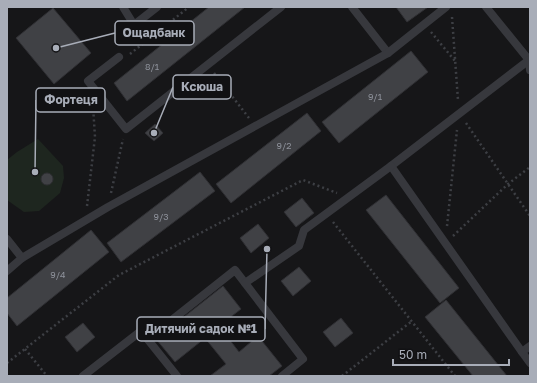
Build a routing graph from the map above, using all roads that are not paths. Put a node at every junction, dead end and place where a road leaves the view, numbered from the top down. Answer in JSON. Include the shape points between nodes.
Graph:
{"nodes":[{"id":1,"x":123,"y":7,"type":"edge"},
{"id":2,"x":157,"y":7,"type":"edge"},
{"id":3,"x":281,"y":7,"type":"edge"},
{"id":4,"x":352,"y":7,"type":"edge"},
{"id":5,"x":446,"y":7,"type":"edge"},
{"id":6,"x":486,"y":7,"type":"edge"},
{"id":7,"x":388,"y":53,"type":"junction"},
{"id":8,"x":123,"y":56,"type":"road end"},
{"id":9,"x":529,"y":60,"type":"junction"},
{"id":10,"x":530,"y":70,"type":"edge"},
{"id":11,"x":391,"y":166,"type":"junction"},
{"id":12,"x":7,"y":239,"type":"edge"},
{"id":13,"x":22,"y":258,"type":"junction"},
{"id":14,"x":7,"y":271,"type":"edge"},
{"id":15,"x":245,"y":283,"type":"junction"},
{"id":16,"x":148,"y":339,"type":"junction"},
{"id":17,"x":530,"y":346,"type":"edge"},
{"id":18,"x":522,"y":352,"type":"junction"},
{"id":19,"x":530,"y":363,"type":"edge"},
{"id":20,"x":83,"y":376,"type":"edge"},
{"id":21,"x":177,"y":376,"type":"edge"},
{"id":22,"x":282,"y":376,"type":"edge"}],
"edges":[{"from":1,"to":2,"type":"lane","via":[[134,25]]},
{"from":3,"to":8,"type":"lane","via":[[126,129],[88,82]]},
{"from":4,"to":7,"type":"lane"},
{"from":5,"to":7,"type":"lane"},
{"from":6,"to":9,"type":"lane"},
{"from":7,"to":13,"type":"lane","via":[[108,207]]},
{"from":9,"to":10,"type":"lane"},
{"from":9,"to":11,"type":"lane"},
{"from":11,"to":15,"type":"lane","via":[[304,230],[299,246]]},
{"from":11,"to":18,"type":"lane"},
{"from":12,"to":13,"type":"lane"},
{"from":13,"to":14,"type":"lane"},
{"from":15,"to":16,"type":"lane","via":[[235,270]]},
{"from":15,"to":22,"type":"lane","via":[[303,359]]},
{"from":16,"to":20,"type":"lane","via":[[142,331]]},
{"from":16,"to":21,"type":"lane"},
{"from":17,"to":18,"type":"lane"},
{"from":18,"to":19,"type":"lane"}]}
